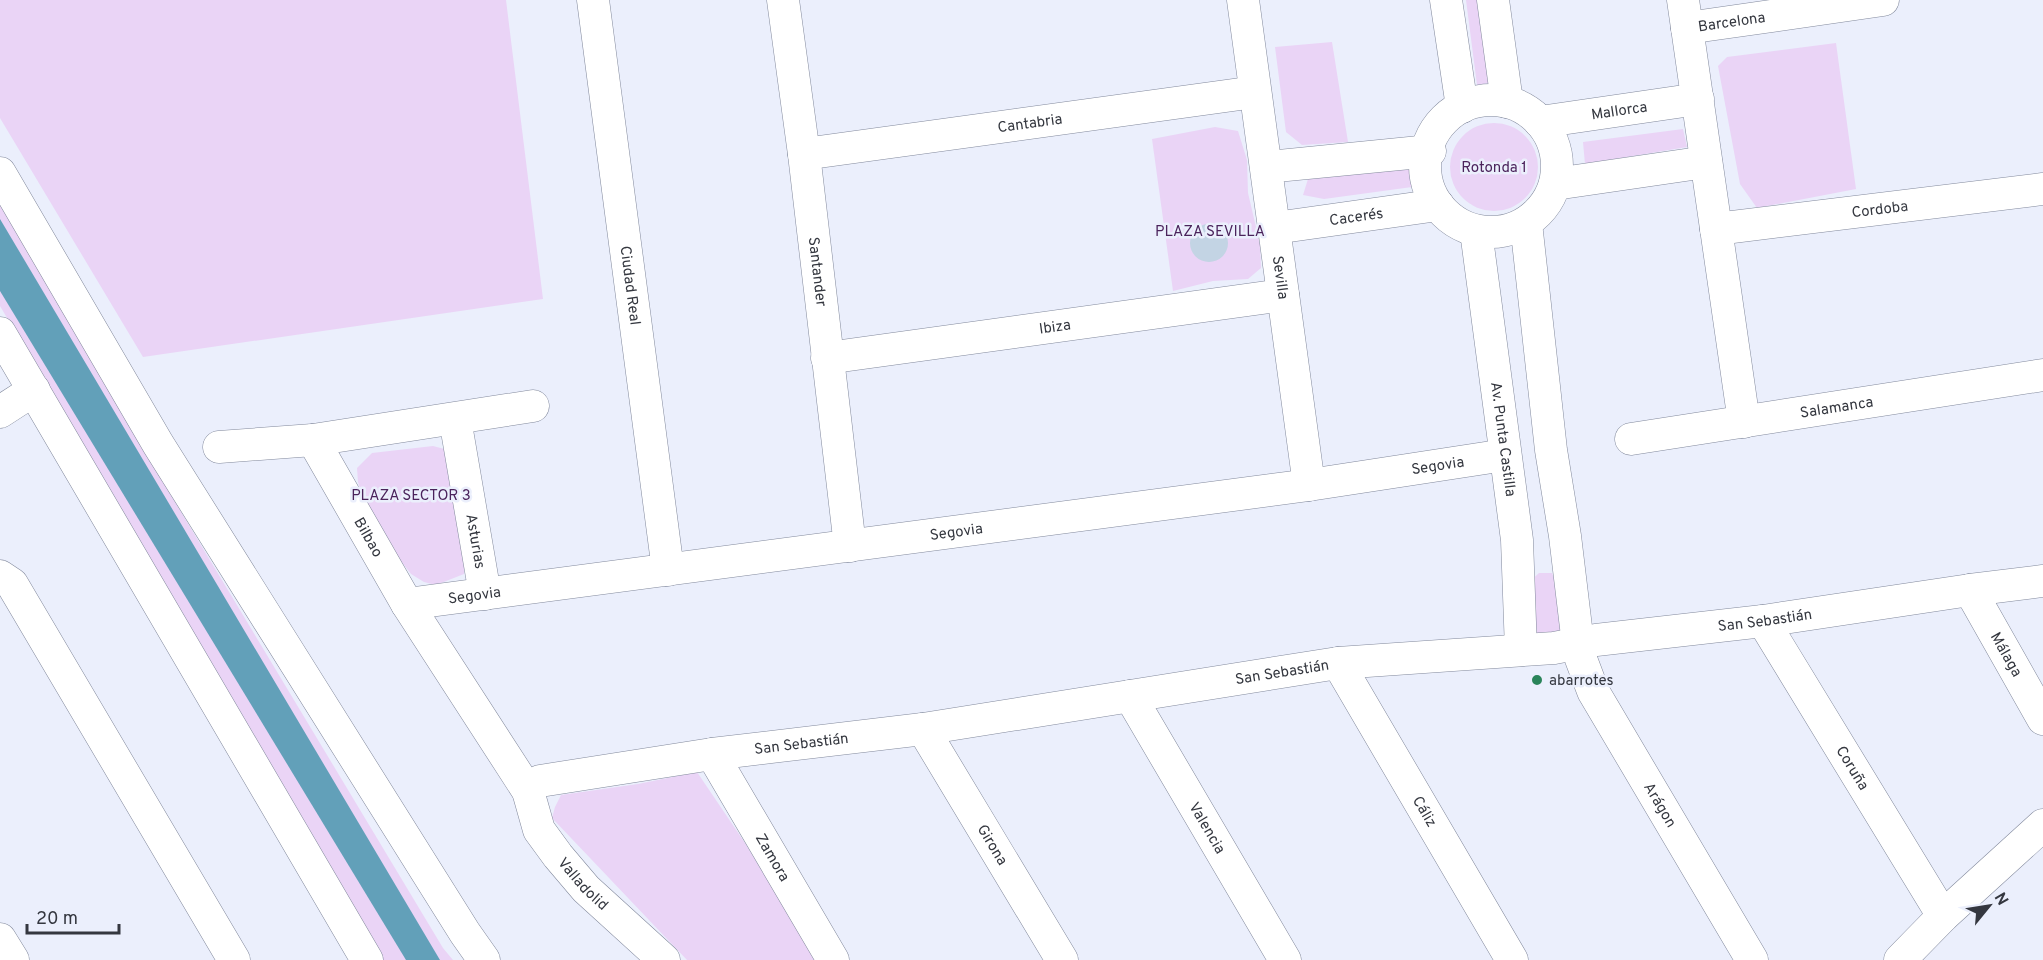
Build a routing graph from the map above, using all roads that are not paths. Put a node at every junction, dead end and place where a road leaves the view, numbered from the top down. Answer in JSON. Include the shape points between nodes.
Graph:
{"nodes":[{"id":1,"x":593,"y":0,"type":"edge"},
{"id":2,"x":783,"y":0,"type":"edge"},
{"id":3,"x":1243,"y":0,"type":"edge"},
{"id":4,"x":1446,"y":0,"type":"edge"},
{"id":5,"x":1493,"y":0,"type":"edge"},
{"id":6,"x":1883,"y":0,"type":"edge"},
{"id":7,"x":1685,"y":14,"type":"edge"},
{"id":8,"x":1255,"y":92,"type":"junction"},
{"id":9,"x":1698,"y":99,"type":"junction"},
{"id":10,"x":1507,"y":102,"type":"junction"},
{"id":11,"x":1462,"y":106,"type":"junction"},
{"id":12,"x":1540,"y":122,"type":"junction"},
{"id":13,"x":1430,"y":151,"type":"junction"},
{"id":14,"x":804,"y":154,"type":"junction"},
{"id":15,"x":1706,"y":162,"type":"junction"},
{"id":16,"x":1267,"y":167,"type":"junction"},
{"id":17,"x":0,"y":173,"type":"edge"},
{"id":18,"x":1555,"y":184,"type":"junction"},
{"id":19,"x":2043,"y":189,"type":"edge"},
{"id":20,"x":1438,"y":205,"type":"junction"},
{"id":21,"x":1526,"y":223,"type":"junction"},
{"id":22,"x":1275,"y":228,"type":"junction"},
{"id":23,"x":1716,"y":228,"type":"junction"},
{"id":24,"x":1476,"y":231,"type":"junction"},
{"id":25,"x":1283,"y":295,"type":"junction"},
{"id":26,"x":0,"y":333,"type":"edge"},
{"id":27,"x":827,"y":358,"type":"junction"},
{"id":28,"x":2043,"y":375,"type":"edge"},
{"id":29,"x":34,"y":390,"type":"junction"},
{"id":30,"x":532,"y":406,"type":"dead end"},
{"id":31,"x":0,"y":412,"type":"edge"},
{"id":32,"x":455,"y":419,"type":"junction"},
{"id":33,"x":1744,"y":422,"type":"junction"},
{"id":34,"x":1630,"y":439,"type":"dead end"},
{"id":35,"x":313,"y":441,"type":"junction"},
{"id":36,"x":219,"y":447,"type":"dead end"},
{"id":37,"x":1505,"y":454,"type":"junction"},
{"id":38,"x":1308,"y":485,"type":"junction"},
{"id":39,"x":1565,"y":536,"type":"junction"},
{"id":40,"x":1517,"y":540,"type":"junction"},
{"id":41,"x":850,"y":546,"type":"junction"},
{"id":42,"x":668,"y":570,"type":"junction"},
{"id":43,"x":0,"y":576,"type":"edge"},
{"id":44,"x":2043,"y":581,"type":"edge"},
{"id":45,"x":1970,"y":590,"type":"junction"},
{"id":46,"x":485,"y":594,"type":"junction"},
{"id":47,"x":407,"y":604,"type":"junction"},
{"id":48,"x":1763,"y":621,"type":"junction"},
{"id":49,"x":1578,"y":644,"type":"junction"},
{"id":50,"x":1521,"y":650,"type":"junction"},
{"id":51,"x":1338,"y":663,"type":"junction"},
{"id":52,"x":1130,"y":696,"type":"junction"},
{"id":53,"x":2043,"y":719,"type":"edge"},
{"id":54,"x":923,"y":729,"type":"junction"},
{"id":55,"x":712,"y":754,"type":"junction"},
{"id":56,"x":528,"y":791,"type":"junction"},
{"id":57,"x":2043,"y":825,"type":"edge"},
{"id":58,"x":1943,"y":916,"type":"junction"},
{"id":59,"x":0,"y":939,"type":"edge"},
{"id":60,"x":13,"y":960,"type":"edge"},
{"id":61,"x":234,"y":960,"type":"edge"},
{"id":62,"x":367,"y":960,"type":"edge"},
{"id":63,"x":484,"y":960,"type":"edge"},
{"id":64,"x":664,"y":960,"type":"edge"},
{"id":65,"x":833,"y":960,"type":"edge"},
{"id":66,"x":1062,"y":960,"type":"edge"},
{"id":67,"x":1285,"y":960,"type":"edge"},
{"id":68,"x":1512,"y":960,"type":"edge"},
{"id":69,"x":1752,"y":960,"type":"edge"},
{"id":70,"x":1900,"y":960,"type":"edge"}],
"edges":[{"from":1,"to":42,"type":"street","name":"Ciudad Real"},
{"from":2,"to":14,"type":"street","name":"Santander"},
{"from":3,"to":8,"type":"street","name":"Sevilla"},
{"from":4,"to":11,"type":"street"},
{"from":5,"to":10,"type":"street"},
{"from":6,"to":7,"type":"street","name":"Barcelona"},
{"from":7,"to":9,"type":"street"},
{"from":8,"to":14,"type":"street","name":"Cantabria"},
{"from":8,"to":16,"type":"street","name":"Sevilla"},
{"from":9,"to":12,"type":"street","name":"Mallorca"},
{"from":9,"to":15,"type":"street"},
{"from":10,"to":11,"type":"street","via":[[1476,101]]},
{"from":10,"to":12,"type":"street"},
{"from":11,"to":13,"type":"street","via":[[1440,124]]},
{"from":12,"to":18,"type":"street","via":[[1555,151]]},
{"from":13,"to":16,"type":"street"},
{"from":13,"to":20,"type":"street","via":[[1426,154],[1425,174]]},
{"from":14,"to":27,"type":"street","name":"Santander"},
{"from":15,"to":18,"type":"street"},
{"from":15,"to":23,"type":"street"},
{"from":16,"to":22,"type":"street","name":"Sevilla"},
{"from":17,"to":63,"type":"street","via":[[158,444]]},
{"from":18,"to":21,"type":"street","via":[[1544,206]]},
{"from":19,"to":23,"type":"street","name":"Cordoba"},
{"from":20,"to":22,"type":"street","name":"Cacerés"},
{"from":20,"to":24,"type":"street","via":[[1459,224]]},
{"from":21,"to":24,"type":"street","via":[[1509,230]]},
{"from":21,"to":39,"type":"street","name":"Arágon","via":[[1551,450]]},
{"from":22,"to":25,"type":"street","name":"Sevilla"},
{"from":23,"to":33,"type":"street"},
{"from":24,"to":37,"type":"street","name":"Av. Punta Castilla"},
{"from":25,"to":27,"type":"street","name":"Ibiza"},
{"from":25,"to":38,"type":"street","name":"Sevilla"},
{"from":26,"to":29,"type":"street"},
{"from":27,"to":41,"type":"street","name":"Santander"},
{"from":28,"to":33,"type":"street","name":"Salamanca"},
{"from":29,"to":31,"type":"street"},
{"from":29,"to":62,"type":"street"},
{"from":30,"to":32,"type":"street"},
{"from":32,"to":35,"type":"street"},
{"from":32,"to":46,"type":"street","name":"Asturias"},
{"from":33,"to":34,"type":"street","name":"Salamanca"},
{"from":35,"to":36,"type":"street"},
{"from":35,"to":47,"type":"street","name":"Bilbao"},
{"from":37,"to":38,"type":"street","name":"Segovia"},
{"from":37,"to":40,"type":"street","name":"Av. Punta Castilla"},
{"from":38,"to":41,"type":"street","name":"Segovia"},
{"from":39,"to":40,"type":"street"},
{"from":39,"to":49,"type":"street","name":"Arágon"},
{"from":40,"to":50,"type":"street","name":"Av. Punta Castilla"},
{"from":41,"to":42,"type":"street","name":"Segovia"},
{"from":42,"to":46,"type":"street","name":"Segovia"},
{"from":43,"to":61,"type":"street","via":[[12,584]]},
{"from":44,"to":45,"type":"street","name":"San Sebastián"},
{"from":45,"to":48,"type":"street","name":"San Sebastián"},
{"from":45,"to":53,"type":"street","name":"Málaga"},
{"from":46,"to":47,"type":"street","name":"Segovia"},
{"from":47,"to":56,"type":"street","name":"Bilbao"},
{"from":48,"to":49,"type":"street","name":"San Sebastián"},
{"from":48,"to":58,"type":"street","name":"Coruña"},
{"from":49,"to":50,"type":"street","name":"San Sebastián"},
{"from":49,"to":69,"type":"street","name":"Arágon","via":[[1593,691]]},
{"from":50,"to":51,"type":"street","name":"San Sebastián"},
{"from":51,"to":52,"type":"street","name":"San Sebastián"},
{"from":51,"to":68,"type":"street","name":"Cáliz"},
{"from":52,"to":54,"type":"street","name":"San Sebastián"},
{"from":52,"to":67,"type":"street","name":"Valencia"},
{"from":54,"to":55,"type":"street","name":"San Sebastián"},
{"from":54,"to":66,"type":"street","name":"Girona"},
{"from":55,"to":56,"type":"street","name":"San Sebastián","via":[[540,781]]},
{"from":55,"to":65,"type":"street","name":"Zamora"},
{"from":56,"to":64,"type":"street","name":"Valladolid","via":[[539,830],[558,856],[586,889]]},
{"from":57,"to":58,"type":"street"},
{"from":58,"to":70,"type":"street"},
{"from":59,"to":60,"type":"street"}]}
